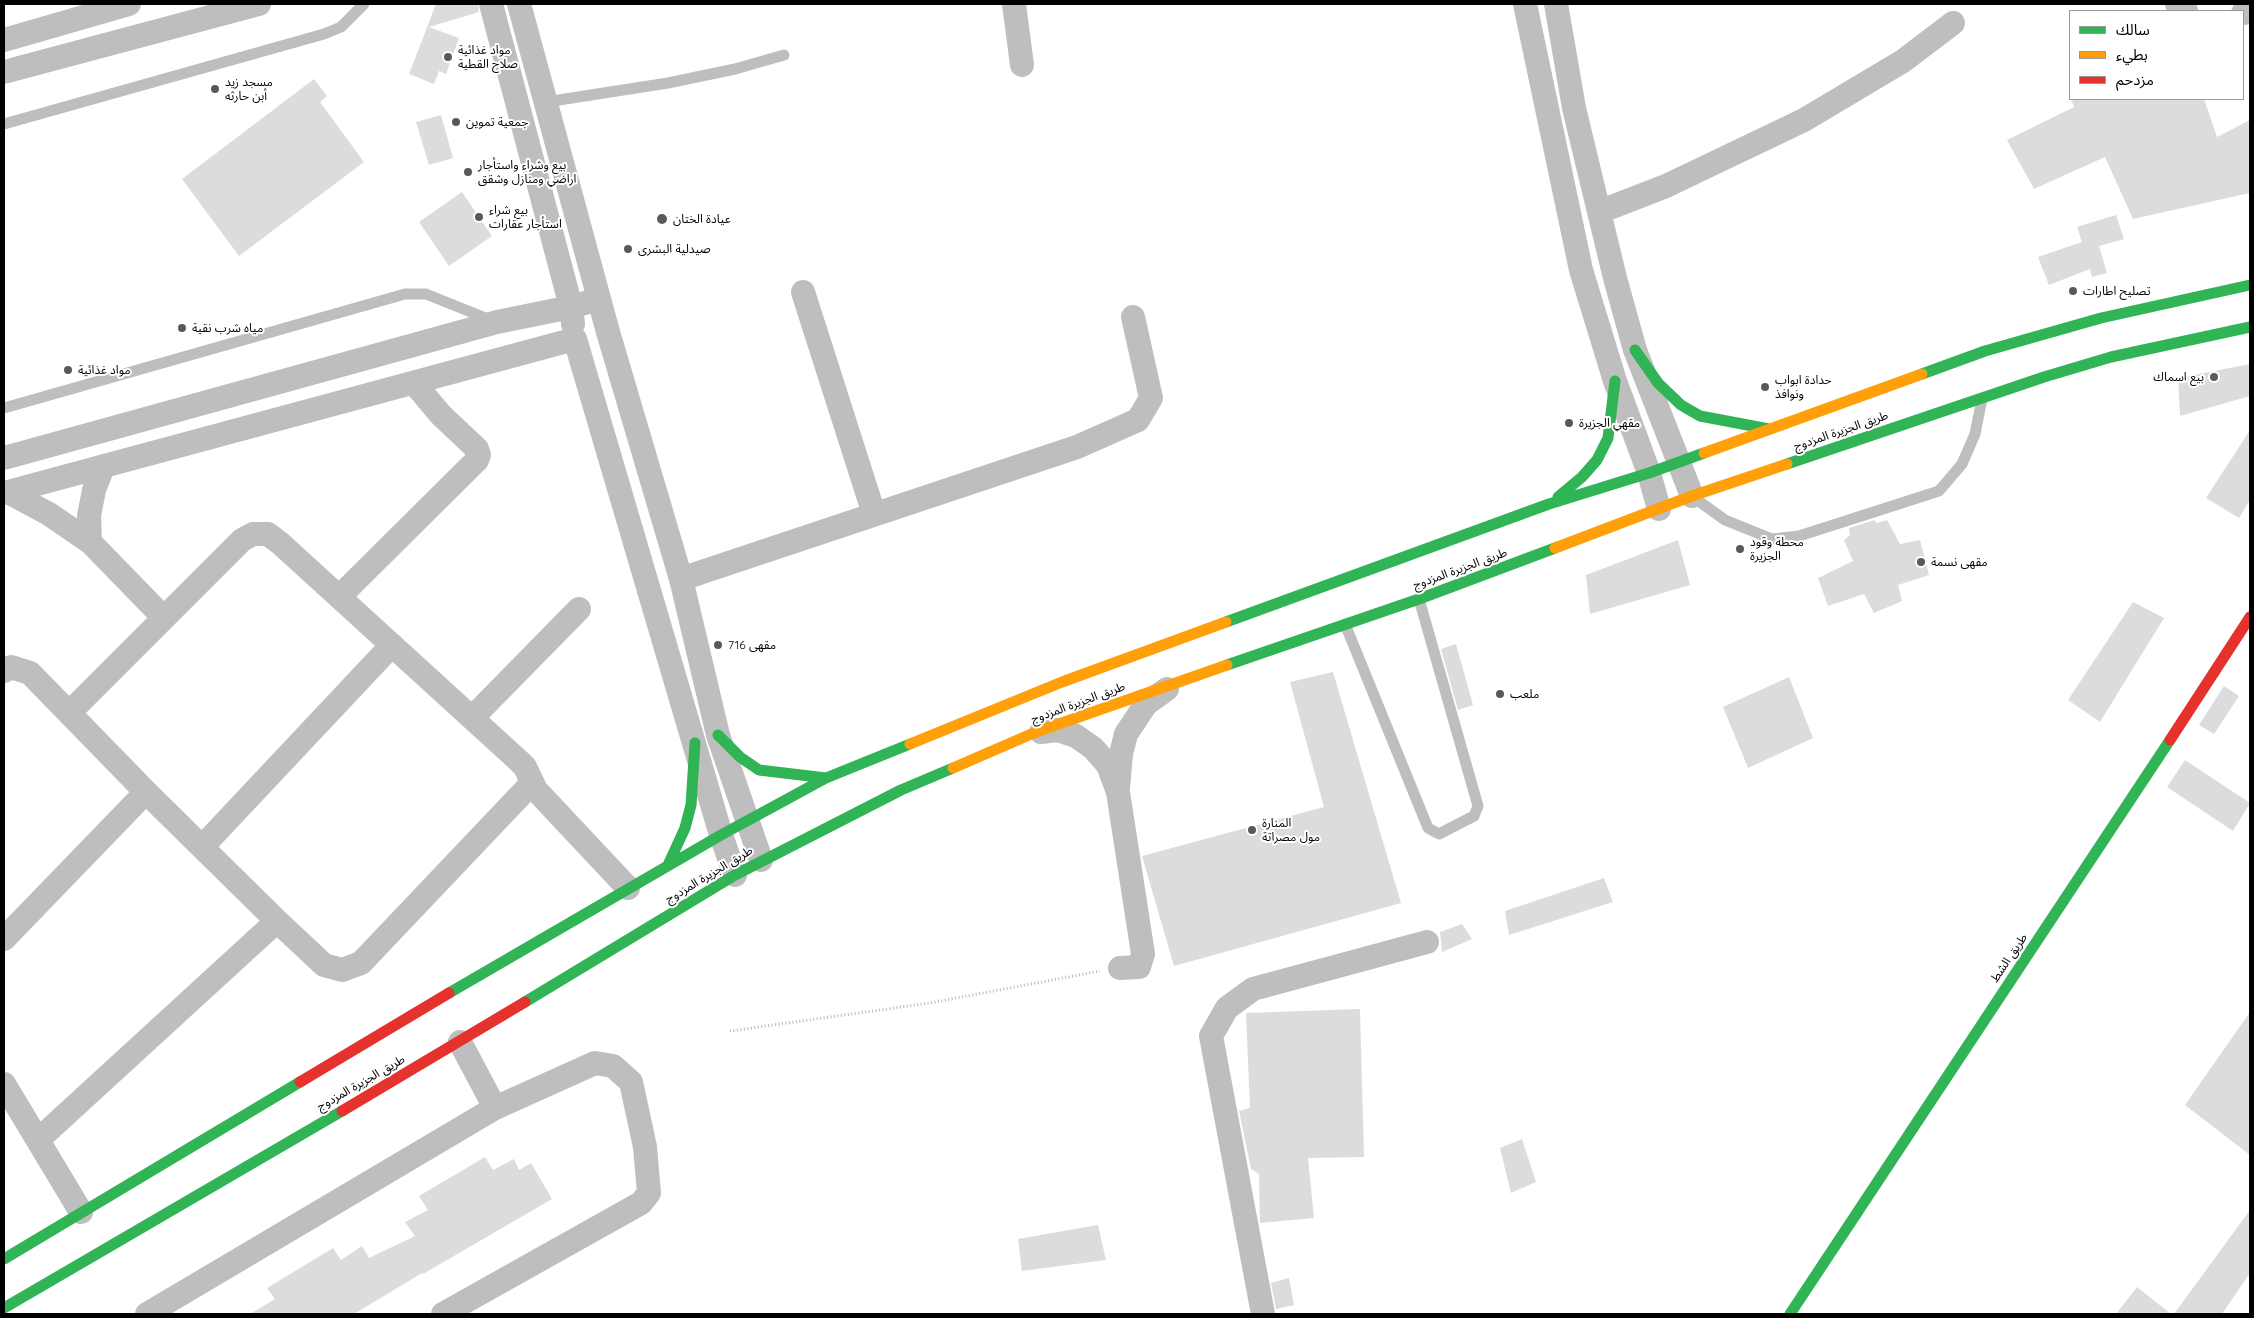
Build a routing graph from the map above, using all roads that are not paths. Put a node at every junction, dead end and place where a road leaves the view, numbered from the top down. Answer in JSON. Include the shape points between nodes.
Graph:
{"nodes":[{"id":1,"x":129,"y":4,"type":"edge"},
{"id":2,"x":259,"y":4,"type":"edge"},
{"id":3,"x":364,"y":4,"type":"edge"},
{"id":4,"x":491,"y":4,"type":"edge"},
{"id":5,"x":520,"y":4,"type":"edge"},
{"id":6,"x":1014,"y":4,"type":"edge"},
{"id":7,"x":1525,"y":4,"type":"edge"},
{"id":8,"x":1556,"y":4,"type":"edge"},
{"id":9,"x":1953,"y":23,"type":"dead end"},
{"id":10,"x":4,"y":40,"type":"edge"},
{"id":11,"x":784,"y":55,"type":"dead end"},
{"id":12,"x":1022,"y":65,"type":"dead end"},
{"id":13,"x":4,"y":72,"type":"edge"},
{"id":14,"x":546,"y":102,"type":"junction"},
{"id":15,"x":4,"y":124,"type":"edge"},
{"id":16,"x":1599,"y":212,"type":"junction"},
{"id":17,"x":2250,"y":285,"type":"edge"},
{"id":18,"x":803,"y":292,"type":"dead end"},
{"id":19,"x":600,"y":299,"type":"junction"},
{"id":20,"x":571,"y":307,"type":"junction"},
{"id":21,"x":1133,"y":317,"type":"dead end"},
{"id":22,"x":497,"y":322,"type":"junction"},
{"id":23,"x":2250,"y":327,"type":"edge"},
{"id":24,"x":608,"y":332,"type":"junction"},
{"id":25,"x":575,"y":339,"type":"junction"},
{"id":26,"x":1635,"y":350,"type":"junction"},
{"id":27,"x":1615,"y":381,"type":"junction"},
{"id":28,"x":414,"y":383,"type":"junction"},
{"id":29,"x":1982,"y":397,"type":"junction"},
{"id":30,"x":4,"y":408,"type":"edge"},
{"id":31,"x":1772,"y":429,"type":"junction"},
{"id":32,"x":4,"y":458,"type":"edge"},
{"id":33,"x":1679,"y":462,"type":"junction"},
{"id":34,"x":103,"y":468,"type":"junction"},
{"id":35,"x":1649,"y":473,"type":"junction"},
{"id":36,"x":6,"y":493,"type":"edge"},
{"id":37,"x":1692,"y":496,"type":"junction"},
{"id":38,"x":1549,"y":504,"type":"junction"},
{"id":39,"x":1660,"y":510,"type":"junction"},
{"id":40,"x":874,"y":514,"type":"junction"},
{"id":41,"x":90,"y":542,"type":"junction"},
{"id":42,"x":681,"y":579,"type":"junction"},
{"id":43,"x":339,"y":598,"type":"junction"},
{"id":44,"x":1418,"y":600,"type":"junction"},
{"id":45,"x":579,"y":609,"type":"dead end"},
{"id":46,"x":2250,"y":617,"type":"edge"},
{"id":47,"x":164,"y":618,"type":"junction"},
{"id":48,"x":1345,"y":624,"type":"junction"},
{"id":49,"x":392,"y":645,"type":"junction"},
{"id":50,"x":4,"y":671,"type":"edge"},
{"id":51,"x":1188,"y":678,"type":"junction"},
{"id":52,"x":69,"y":713,"type":"junction"},
{"id":53,"x":472,"y":718,"type":"junction"},
{"id":54,"x":1036,"y":732,"type":"junction"},
{"id":55,"x":718,"y":735,"type":"junction"},
{"id":56,"x":695,"y":743,"type":"junction"},
{"id":57,"x":826,"y":778,"type":"junction"},
{"id":58,"x":532,"y":783,"type":"junction"},
{"id":59,"x":146,"y":792,"type":"junction"},
{"id":60,"x":1118,"y":792,"type":"junction"},
{"id":61,"x":747,"y":820,"type":"junction"},
{"id":62,"x":721,"y":835,"type":"junction"},
{"id":63,"x":202,"y":847,"type":"junction"},
{"id":64,"x":761,"y":860,"type":"junction"},
{"id":65,"x":668,"y":865,"type":"junction"},
{"id":66,"x":735,"y":875,"type":"junction"},
{"id":67,"x":628,"y":888,"type":"junction"},
{"id":68,"x":277,"y":921,"type":"junction"},
{"id":69,"x":4,"y":939,"type":"edge"},
{"id":70,"x":1427,"y":942,"type":"dead end"},
{"id":71,"x":1120,"y":968,"type":"road end"},
{"id":72,"x":460,"y":1042,"type":"junction"},
{"id":73,"x":4,"y":1084,"type":"edge"},
{"id":74,"x":495,"y":1108,"type":"junction"},
{"id":75,"x":38,"y":1140,"type":"junction"},
{"id":76,"x":81,"y":1212,"type":"junction"},
{"id":77,"x":4,"y":1259,"type":"edge"},
{"id":78,"x":4,"y":1308,"type":"edge"},
{"id":79,"x":1793,"y":1313,"type":"edge"},
{"id":80,"x":147,"y":1314,"type":"edge"},
{"id":81,"x":443,"y":1314,"type":"edge"},
{"id":82,"x":1263,"y":1314,"type":"edge"}],
"edges":[{"from":1,"to":10,"type":"street"},
{"from":2,"to":13,"type":"street"},
{"from":3,"to":15,"type":"lane","via":[[341,27],[324,34]]},
{"from":4,"to":20,"type":"street"},
{"from":5,"to":14,"type":"street"},
{"from":6,"to":12,"type":"street"},
{"from":7,"to":27,"type":"street","via":[[1581,270]]},
{"from":8,"to":16,"type":"street","via":[[1574,108]]},
{"from":9,"to":16,"type":"street","via":[[1903,61],[1804,120],[1666,186]]},
{"from":11,"to":14,"type":"lane","via":[[677,81]]},
{"from":14,"to":19,"type":"street"},
{"from":16,"to":26,"type":"street"},
{"from":17,"to":31,"type":"main road","name":"طريق الجزيرة المزدوج","via":[[2101,318],[1985,352]]},
{"from":18,"to":40,"type":"street"},
{"from":19,"to":20,"type":"street"},
{"from":19,"to":24,"type":"street"},
{"from":20,"to":22,"type":"street"},
{"from":20,"to":25,"type":"street"},
{"from":21,"to":40,"type":"street","via":[[1151,398],[1138,420],[1077,447]]},
{"from":22,"to":30,"type":"lane","via":[[426,294],[405,294]]},
{"from":22,"to":32,"type":"street"},
{"from":23,"to":29,"type":"main road","name":"طريق الجزيرة المزدوج","via":[[2111,356]]},
{"from":24,"to":25,"type":"street"},
{"from":24,"to":42,"type":"street"},
{"from":25,"to":28,"type":"street"},
{"from":25,"to":56,"type":"street"},
{"from":26,"to":31,"type":"main road","via":[[1658,383],[1681,405],[1700,416]]},
{"from":26,"to":33,"type":"street"},
{"from":27,"to":35,"type":"street"},
{"from":27,"to":38,"type":"main road","via":[[1608,438],[1597,460]]},
{"from":28,"to":34,"type":"street"},
{"from":28,"to":43,"type":"street","via":[[477,449],[479,455]]},
{"from":29,"to":37,"type":"main road","name":"طريق الجزيرة المزدوج"},
{"from":29,"to":37,"type":"lane","via":[[1975,434],[1962,464],[1939,491],[1799,536],[1772,539],[1725,520]]},
{"from":31,"to":33,"type":"main road","name":"طريق الجزيرة المزدوج"},
{"from":33,"to":35,"type":"main road","name":"طريق الجزيرة المزدوج"},
{"from":33,"to":37,"type":"street"},
{"from":34,"to":36,"type":"street"},
{"from":34,"to":41,"type":"street","via":[[89,516]]},
{"from":35,"to":38,"type":"main road","name":"طريق الجزيرة المزدوج"},
{"from":35,"to":39,"type":"street"},
{"from":36,"to":41,"type":"street","via":[[49,514]]},
{"from":37,"to":39,"type":"main road","name":"طريق الجزيرة المزدوج"},
{"from":38,"to":57,"type":"main road","name":"طريق الجزيرة المزدوج","via":[[1062,682]]},
{"from":39,"to":44,"type":"main road","name":"طريق الجزيرة المزدوج"},
{"from":40,"to":42,"type":"street"},
{"from":41,"to":47,"type":"street"},
{"from":42,"to":55,"type":"street"},
{"from":43,"to":47,"type":"street","via":[[275,539],[268,534],[253,534],[242,540]]},
{"from":43,"to":49,"type":"street"},
{"from":44,"to":48,"type":"main road","name":"طريق الجزيرة المزدوج"},
{"from":44,"to":48,"type":"lane","via":[[1478,806],[1474,816],[1439,834],[1428,828]]},
{"from":45,"to":53,"type":"street"},
{"from":46,"to":79,"type":"main road","name":"طريق الشط","via":[[1900,1145]]},
{"from":47,"to":52,"type":"street"},
{"from":48,"to":51,"type":"main road","name":"طريق الجزيرة المزدوج"},
{"from":49,"to":53,"type":"street"},
{"from":49,"to":63,"type":"street"},
{"from":50,"to":52,"type":"street","via":[[11,667],[30,673]]},
{"from":51,"to":54,"type":"main road","name":"طريق الجزيرة المزدوج"},
{"from":51,"to":60,"type":"street","via":[[1146,704],[1134,720],[1120,754]]},
{"from":52,"to":59,"type":"street"},
{"from":53,"to":58,"type":"street","via":[[525,767]]},
{"from":54,"to":60,"type":"street","via":[[1067,732],[1093,748],[1108,766]]},
{"from":54,"to":64,"type":"main road","name":"طريق الجزيرة المزدوج","via":[[901,790]]},
{"from":55,"to":57,"type":"main road","via":[[740,758],[759,770]]},
{"from":55,"to":61,"type":"street"},
{"from":56,"to":62,"type":"street"},
{"from":56,"to":65,"type":"main road","via":[[692,805]]},
{"from":57,"to":61,"type":"main road","name":"طريق الجزيرة المزدوج"},
{"from":58,"to":67,"type":"street"},
{"from":58,"to":68,"type":"street","via":[[360,963],[342,970],[324,965]]},
{"from":59,"to":63,"type":"street"},
{"from":59,"to":69,"type":"street"},
{"from":60,"to":71,"type":"street","via":[[1143,954],[1139,967]]},
{"from":61,"to":62,"type":"main road","name":"طريق الجزيرة المزدوج"},
{"from":61,"to":64,"type":"street"},
{"from":62,"to":65,"type":"main road","name":"طريق الجزيرة المزدوج"},
{"from":62,"to":66,"type":"street"},
{"from":63,"to":68,"type":"street"},
{"from":64,"to":66,"type":"main road","name":"طريق الجزيرة المزدوج"},
{"from":65,"to":67,"type":"main road","name":"طريق الجزيرة المزدوج"},
{"from":66,"to":72,"type":"main road","name":"طريق الجزيرة المزدوج"},
{"from":67,"to":76,"type":"main road","name":"طريق الجزيرة المزدوج"},
{"from":68,"to":75,"type":"street"},
{"from":70,"to":82,"type":"street","via":[[1253,989],[1227,1008],[1211,1036]]},
{"from":72,"to":74,"type":"street"},
{"from":72,"to":78,"type":"main road","name":"طريق الجزيرة المزدوج"},
{"from":73,"to":75,"type":"street"},
{"from":74,"to":80,"type":"street"},
{"from":74,"to":81,"type":"street","via":[[595,1062],[613,1066],[631,1082],[645,1148],[650,1193],[641,1203]]},
{"from":75,"to":76,"type":"street"},
{"from":76,"to":77,"type":"main road","name":"طريق الجزيرة المزدوج"}]}
